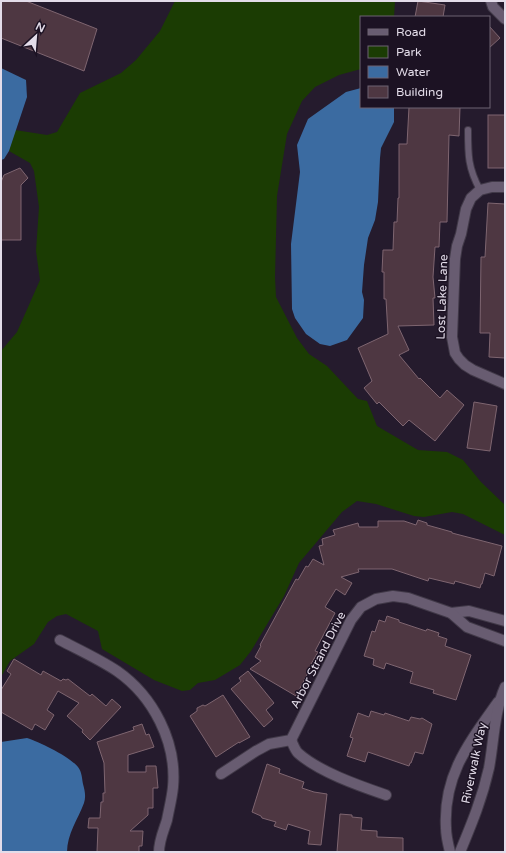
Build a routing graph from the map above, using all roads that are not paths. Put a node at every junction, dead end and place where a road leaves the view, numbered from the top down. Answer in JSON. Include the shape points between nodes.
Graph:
{"nodes":[{"id":1,"x":491,"y":1,"type":"edge"},
{"id":2,"x":505,"y":19,"type":"edge"},
{"id":3,"x":468,"y":130,"type":"dead end"},
{"id":4,"x":505,"y":187,"type":"edge"},
{"id":5,"x":480,"y":190,"type":"junction"},
{"id":6,"x":505,"y":384,"type":"edge"},
{"id":7,"x":451,"y":613,"type":"junction"},
{"id":8,"x":505,"y":621,"type":"edge"},
{"id":9,"x":60,"y":640,"type":"dead end"},
{"id":10,"x":505,"y":641,"type":"edge"},
{"id":11,"x":505,"y":687,"type":"edge"},
{"id":12,"x":499,"y":701,"type":"junction"},
{"id":13,"x":291,"y":740,"type":"junction"},
{"id":14,"x":221,"y":774,"type":"dead end"},
{"id":15,"x":386,"y":795,"type":"dead end"},
{"id":16,"x":159,"y":852,"type":"edge"},
{"id":17,"x":450,"y":852,"type":"edge"},
{"id":18,"x":460,"y":852,"type":"edge"}],
"edges":[{"from":1,"to":2,"type":"street","via":[[493,7]]},
{"from":3,"to":5,"type":"lane","via":[[469,163]]},
{"from":4,"to":5,"type":"street"},
{"from":5,"to":6,"type":"street","name":"Lost Lake Lane","via":[[468,203],[457,246],[453,347],[465,365]]},
{"from":7,"to":8,"type":"street","name":"Arbor Strand Drive","via":[[469,611]]},
{"from":7,"to":10,"type":"street","name":"Arbor Strand Drive","via":[[467,627]]},
{"from":7,"to":13,"type":"street","name":"Arbor Strand Drive","via":[[408,598],[393,596],[376,599],[362,607],[350,620]]},
{"from":9,"to":16,"type":"street","via":[[103,662],[128,680],[150,704],[158,718],[170,750],[173,784]]},
{"from":11,"to":12,"type":"street","name":"Riverwalk Way"},
{"from":12,"to":17,"type":"street","name":"Riverwalk Way","via":[[467,746],[453,776],[446,811]]},
{"from":12,"to":18,"type":"street","name":"Riverwalk Way","via":[[489,768],[481,798]]},
{"from":13,"to":14,"type":"street","via":[[269,744]]},
{"from":13,"to":15,"type":"street","via":[[297,753],[318,767]]}]}
